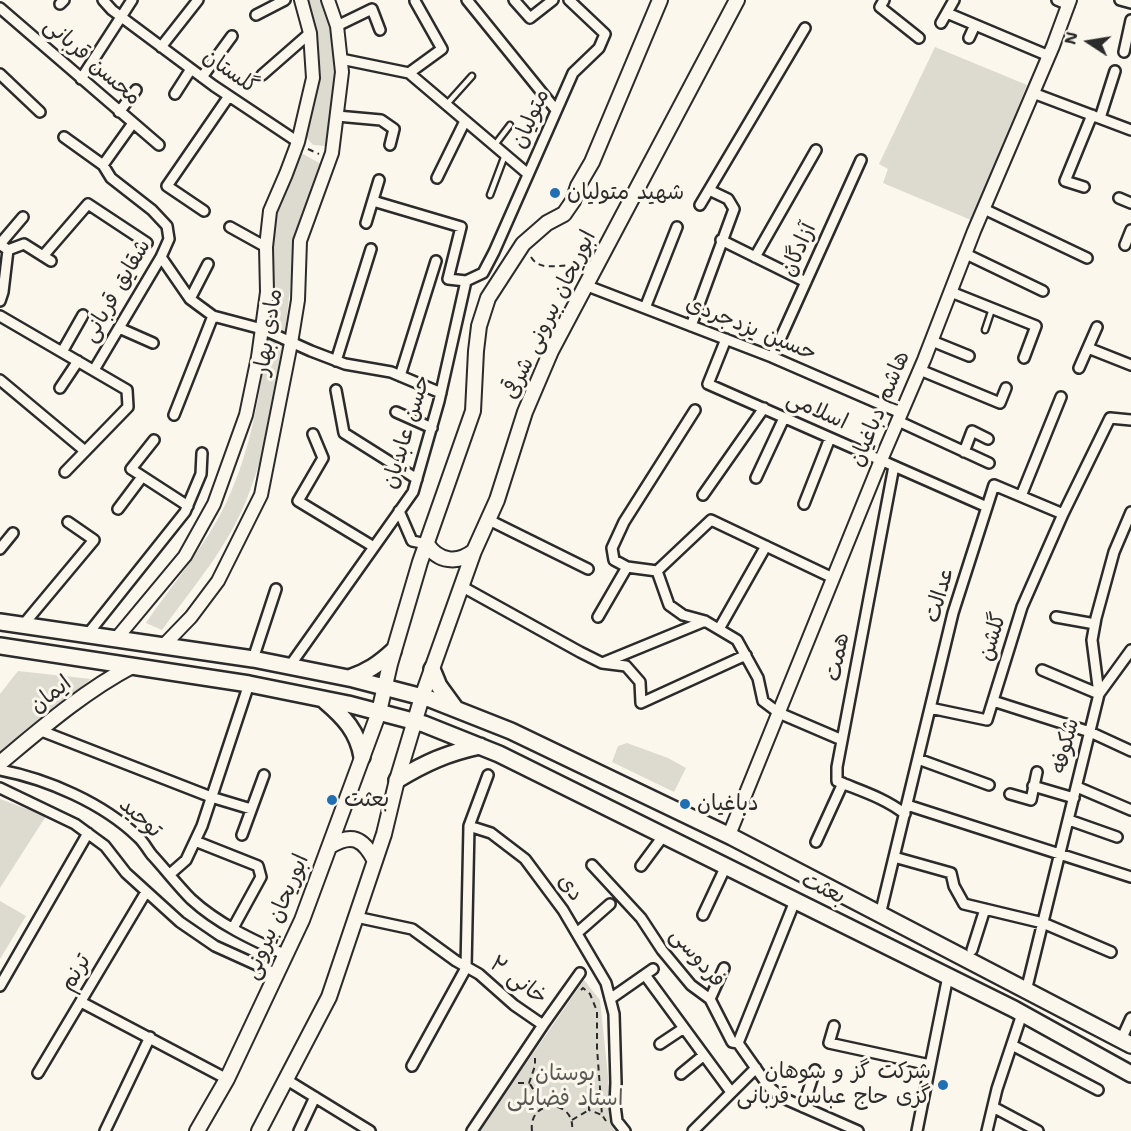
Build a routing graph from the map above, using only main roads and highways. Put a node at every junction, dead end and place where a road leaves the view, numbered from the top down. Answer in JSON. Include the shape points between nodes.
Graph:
{"nodes":[{"id":1,"x":660,"y":0,"type":"edge"},
{"id":2,"x":737,"y":0,"type":"edge"},
{"id":3,"x":427,"y":544,"type":"junction"},
{"id":4,"x":474,"y":551,"type":"junction"},
{"id":5,"x":0,"y":622,"type":"edge"},
{"id":6,"x":0,"y":646,"type":"edge"},
{"id":7,"x":393,"y":651,"type":"junction"},
{"id":8,"x":132,"y":666,"type":"junction"},
{"id":9,"x":432,"y":669,"type":"junction"},
{"id":10,"x":349,"y":678,"type":"junction"},
{"id":11,"x":386,"y":688,"type":"junction"},
{"id":12,"x":422,"y":697,"type":"junction"},
{"id":13,"x":323,"y":699,"type":"junction"},
{"id":14,"x":454,"y":708,"type":"junction"},
{"id":15,"x":379,"y":712,"type":"junction"},
{"id":16,"x":414,"y":722,"type":"junction"},
{"id":17,"x":480,"y":746,"type":"junction"},
{"id":18,"x":363,"y":757,"type":"junction"},
{"id":19,"x":0,"y":763,"type":"edge"},
{"id":20,"x":397,"y":780,"type":"junction"},
{"id":21,"x":330,"y":846,"type":"junction"},
{"id":22,"x":375,"y":861,"type":"junction"},
{"id":23,"x":1126,"y":1042,"type":"edge"},
{"id":24,"x":1131,"y":1074,"type":"edge"},
{"id":25,"x":197,"y":1131,"type":"edge"},
{"id":26,"x":259,"y":1131,"type":"edge"}],
"edges":[{"from":1,"to":3,"type":"main road","name":"ابوریحان بیرونی شرقی","via":[[573,201],[564,214],[523,244],[488,297],[479,326],[473,411]]},
{"from":2,"to":4,"type":"main road","name":"ابوریحان بیرونی شرقی","via":[[551,351],[525,412],[497,500]]},
{"from":3,"to":4,"type":"main road","via":[[440,557],[452,560]]},
{"from":3,"to":7,"type":"main road","name":"ابوریحان بیرونی شرقی"},
{"from":4,"to":9,"type":"main road","name":"ابوریحان بیرونی شرقی"},
{"from":5,"to":10,"type":"main road","name":"بعثت","via":[[253,659]]},
{"from":6,"to":8,"type":"main road","name":"بعثت"},
{"from":7,"to":10,"type":"main road","via":[[377,666]]},
{"from":7,"to":11,"type":"main road","name":"ابوریحان بیرونی شرقی"},
{"from":8,"to":13,"type":"main road","name":"بعثت"},
{"from":8,"to":19,"type":"main road","name":"ایمان","via":[[102,682]]},
{"from":9,"to":12,"type":"main road","name":"ابوریحان بیرونی شرقی"},
{"from":9,"to":14,"type":"main road"},
{"from":10,"to":11,"type":"main road","name":"بعثت"},
{"from":11,"to":12,"type":"main road","name":"بعثت"},
{"from":11,"to":15,"type":"main road","name":"ابوریحان بیرونی شرقی"},
{"from":12,"to":14,"type":"main road","name":"بعثت"},
{"from":12,"to":16,"type":"main road","name":"ابوریحان بیرونی شرقی"},
{"from":13,"to":15,"type":"main road","name":"بعثت"},
{"from":13,"to":18,"type":"main road","via":[[354,731]]},
{"from":14,"to":23,"type":"main road","name":"بعثت","via":[[511,731],[729,835]]},
{"from":15,"to":16,"type":"main road","name":"بعثت"},
{"from":15,"to":18,"type":"main road","name":"ابوریحان بیرونی"},
{"from":16,"to":17,"type":"main road","name":"بعثت"},
{"from":16,"to":20,"type":"main road"},
{"from":17,"to":20,"type":"main road","via":[[429,761]]},
{"from":17,"to":24,"type":"main road","name":"بعثت","via":[[948,976]]},
{"from":18,"to":21,"type":"main road","name":"ابوریحان بیرونی"},
{"from":20,"to":22,"type":"main road"},
{"from":21,"to":22,"type":"main road","via":[[342,839],[353,839],[368,847]]},
{"from":21,"to":25,"type":"main road","name":"ابوریحان بیرونی","via":[[278,974],[228,1079]]},
{"from":22,"to":26,"type":"main road","via":[[329,997]]}]}
